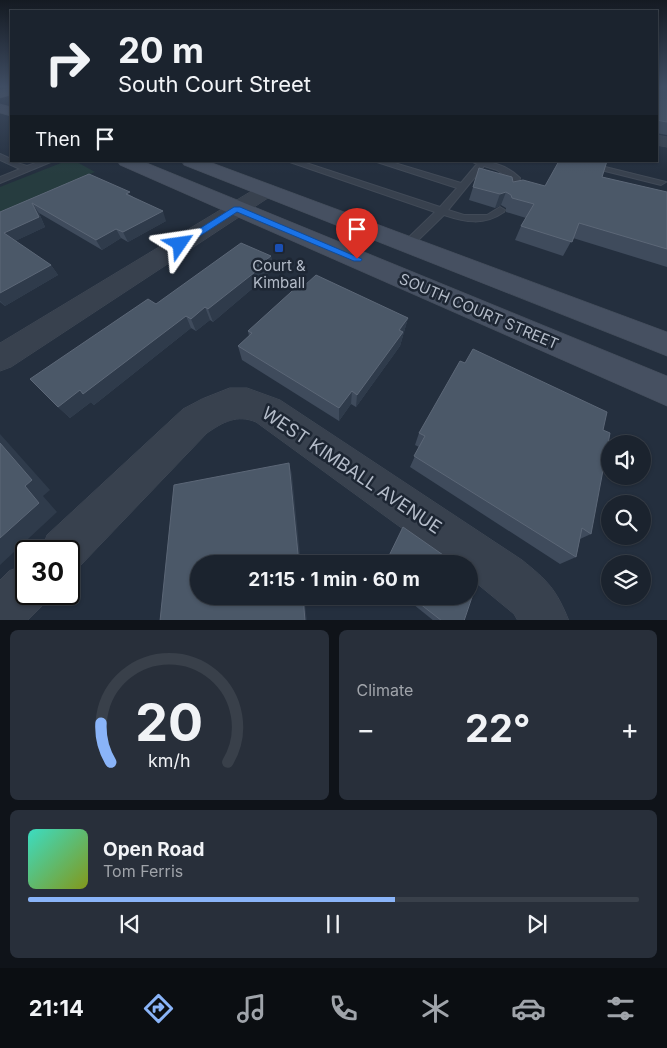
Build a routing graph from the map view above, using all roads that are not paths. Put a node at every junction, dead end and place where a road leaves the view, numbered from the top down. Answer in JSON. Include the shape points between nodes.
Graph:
{"nodes":[{"id":1,"x":0,"y":157,"type":"edge"},
{"id":2,"x":46,"y":162,"type":"edge"},
{"id":3,"x":128,"y":162,"type":"edge"},
{"id":4,"x":193,"y":162,"type":"edge"},
{"id":5,"x":294,"y":162,"type":"edge"},
{"id":6,"x":381,"y":162,"type":"edge"},
{"id":7,"x":480,"y":162,"type":"edge"},
{"id":8,"x":573,"y":162,"type":"edge"},
{"id":9,"x":26,"y":170,"type":"junction"},
{"id":10,"x":0,"y":180,"type":"edge"},
{"id":11,"x":660,"y":182,"type":"dead end"},
{"id":12,"x":461,"y":186,"type":"junction"},
{"id":13,"x":267,"y":190,"type":"junction"},
{"id":14,"x":512,"y":192,"type":"edge"},
{"id":15,"x":237,"y":209,"type":"junction"},
{"id":16,"x":500,"y":210,"type":"edge"},
{"id":17,"x":442,"y":211,"type":"junction"},
{"id":18,"x":408,"y":244,"type":"junction"},
{"id":19,"x":667,"y":344,"type":"edge"},
{"id":20,"x":0,"y":358,"type":"edge"},
{"id":21,"x":667,"y":391,"type":"edge"},
{"id":22,"x":74,"y":540,"type":"edge"},
{"id":23,"x":15,"y":599,"type":"edge"},
{"id":24,"x":0,"y":614,"type":"edge"},
{"id":25,"x":545,"y":620,"type":"edge"}],
"edges":[{"from":1,"to":9,"type":"lane"},
{"from":2,"to":9,"type":"lane"},
{"from":3,"to":15,"type":"street","name":"SOUTH COURT STREET"},
{"from":4,"to":13,"type":"street"},
{"from":5,"to":17,"type":"lane"},
{"from":6,"to":12,"type":"lane"},
{"from":7,"to":12,"type":"lane"},
{"from":7,"to":14,"type":"lane","via":[[515,178]]},
{"from":8,"to":11,"type":"lane"},
{"from":9,"to":10,"type":"lane"},
{"from":12,"to":17,"type":"lane"},
{"from":13,"to":15,"type":"street"},
{"from":13,"to":18,"type":"street"},
{"from":15,"to":20,"type":"street"},
{"from":15,"to":21,"type":"street","name":"SOUTH COURT STREET"},
{"from":16,"to":17,"type":"lane","via":[[489,218],[478,219]]},
{"from":17,"to":18,"type":"lane"},
{"from":18,"to":19,"type":"street"},
{"from":22,"to":25,"type":"street","name":"WEST KIMBALL AVENUE","via":[[195,421],[215,408],[234,402],[253,404],[268,411],[506,576],[531,597]]},
{"from":23,"to":24,"type":"street"}]}
